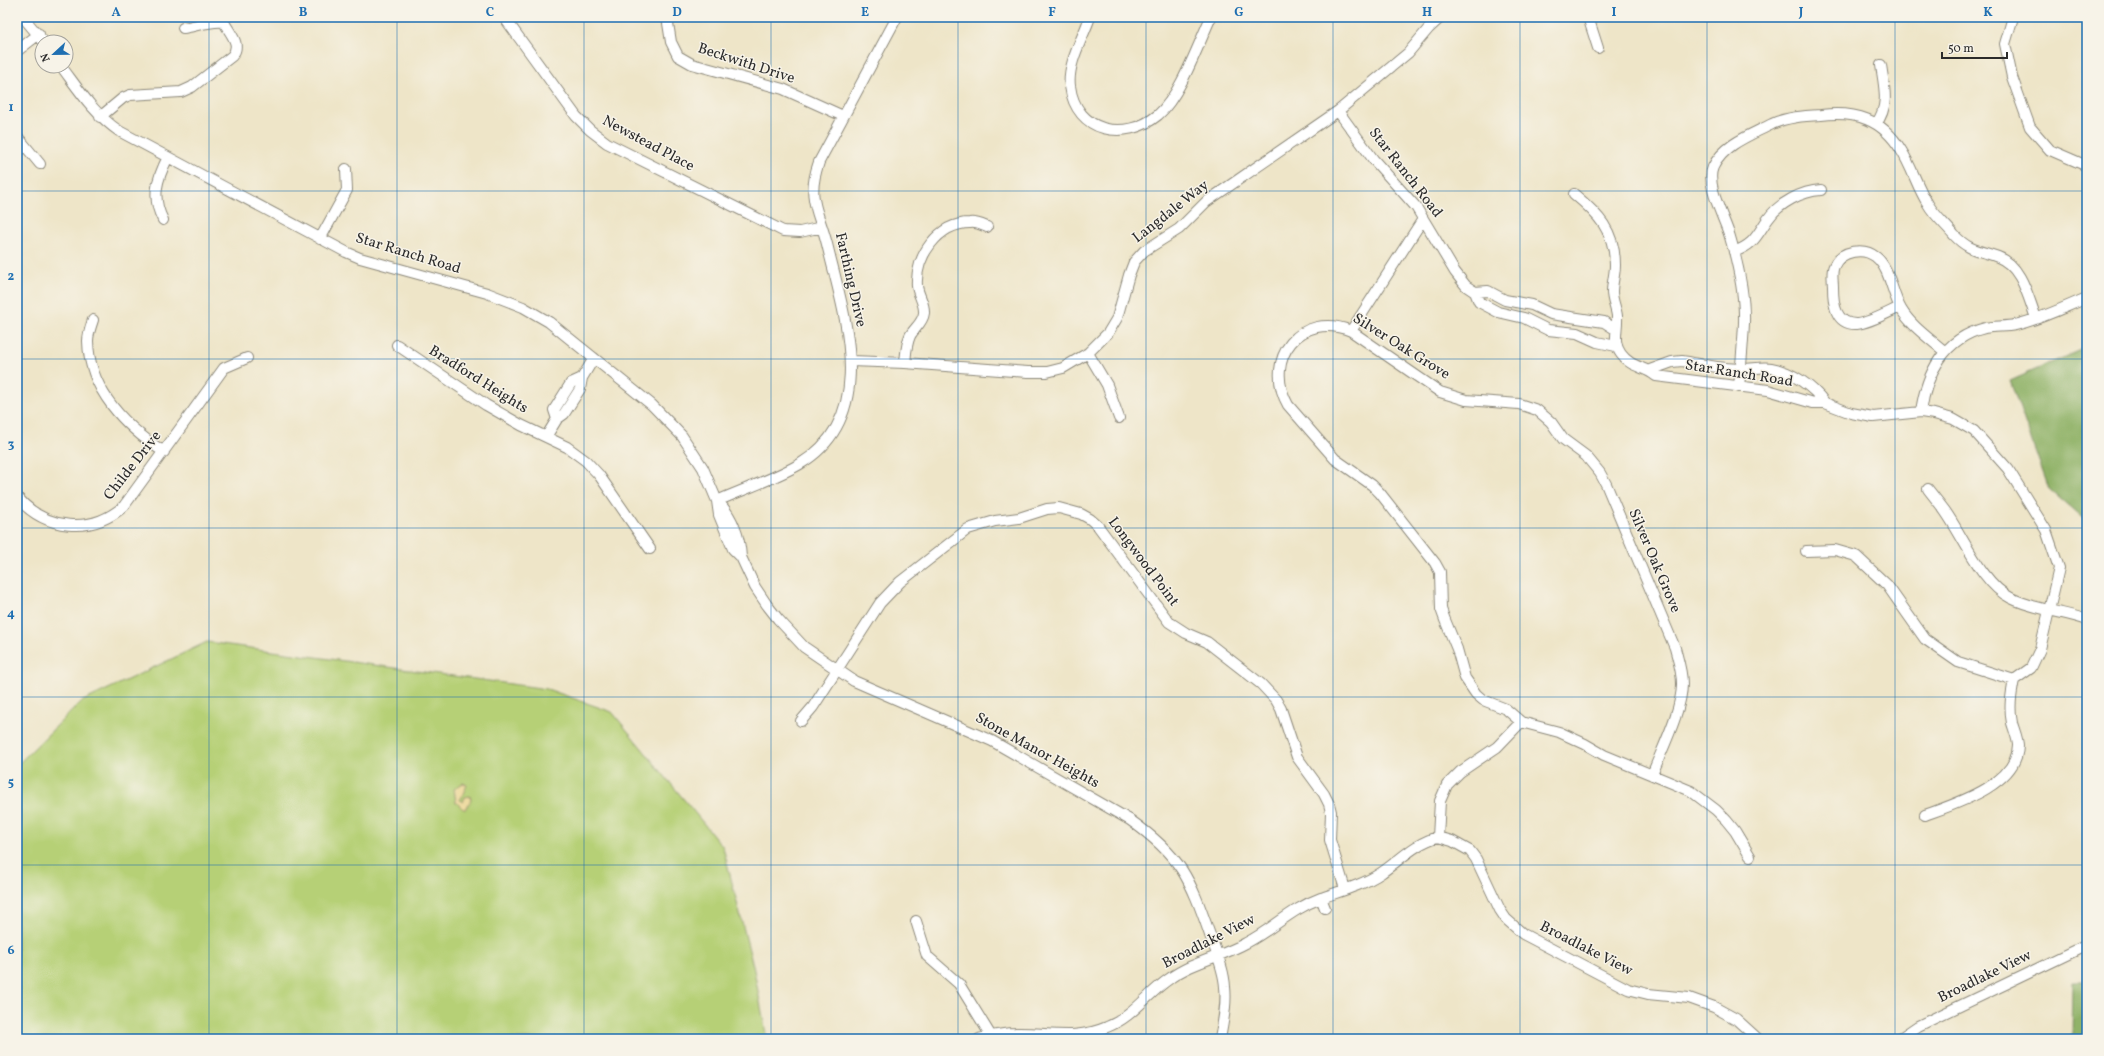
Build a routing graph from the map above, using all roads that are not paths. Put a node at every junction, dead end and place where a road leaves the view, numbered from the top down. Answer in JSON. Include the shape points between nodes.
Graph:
{"nodes":[{"id":1,"x":23,"y":17,"type":"edge"},
{"id":2,"x":504,"y":17,"type":"edge"},
{"id":3,"x":667,"y":17,"type":"edge"},
{"id":4,"x":897,"y":17,"type":"edge"},
{"id":5,"x":1090,"y":17,"type":"edge"},
{"id":6,"x":1211,"y":17,"type":"edge"},
{"id":7,"x":1442,"y":17,"type":"edge"},
{"id":8,"x":1588,"y":17,"type":"edge"},
{"id":9,"x":2014,"y":17,"type":"edge"},
{"id":10,"x":184,"y":28,"type":"dead end"},
{"id":11,"x":38,"y":34,"type":"edge"},
{"id":12,"x":34,"y":42,"type":"edge"},
{"id":13,"x":1598,"y":48,"type":"dead end"},
{"id":14,"x":17,"y":51,"type":"edge"},
{"id":15,"x":1881,"y":65,"type":"dead end"},
{"id":16,"x":68,"y":74,"type":"edge"},
{"id":17,"x":1338,"y":111,"type":"junction"},
{"id":18,"x":843,"y":116,"type":"junction"},
{"id":19,"x":100,"y":117,"type":"junction"},
{"id":20,"x":1876,"y":124,"type":"junction"},
{"id":21,"x":17,"y":136,"type":"edge"},
{"id":22,"x":168,"y":157,"type":"junction"},
{"id":23,"x":40,"y":164,"type":"dead end"},
{"id":24,"x":2087,"y":166,"type":"edge"},
{"id":25,"x":346,"y":169,"type":"dead end"},
{"id":26,"x":1821,"y":190,"type":"dead end"},
{"id":27,"x":1574,"y":194,"type":"dead end"},
{"id":28,"x":1423,"y":219,"type":"junction"},
{"id":29,"x":163,"y":220,"type":"dead end"},
{"id":30,"x":822,"y":227,"type":"junction"},
{"id":31,"x":988,"y":227,"type":"dead end"},
{"id":32,"x":320,"y":239,"type":"junction"},
{"id":33,"x":1734,"y":252,"type":"junction"},
{"id":34,"x":1475,"y":292,"type":"junction"},
{"id":35,"x":2087,"y":298,"type":"edge"},
{"id":36,"x":1900,"y":307,"type":"junction"},
{"id":37,"x":1580,"y":317,"type":"junction"},
{"id":38,"x":2036,"y":318,"type":"junction"},
{"id":39,"x":93,"y":320,"type":"dead end"},
{"id":40,"x":1615,"y":329,"type":"junction"},
{"id":41,"x":1351,"y":331,"type":"junction"},
{"id":42,"x":1577,"y":332,"type":"junction"},
{"id":43,"x":397,"y":345,"type":"dead end"},
{"id":44,"x":1616,"y":346,"type":"junction"},
{"id":45,"x":1944,"y":352,"type":"junction"},
{"id":46,"x":1088,"y":353,"type":"junction"},
{"id":47,"x":247,"y":358,"type":"dead end"},
{"id":48,"x":594,"y":358,"type":"junction"},
{"id":49,"x":851,"y":362,"type":"junction"},
{"id":50,"x":905,"y":363,"type":"junction"},
{"id":51,"x":1741,"y":369,"type":"junction"},
{"id":52,"x":1650,"y":370,"type":"junction"},
{"id":53,"x":1739,"y":387,"type":"junction"},
{"id":54,"x":1825,"y":403,"type":"junction"},
{"id":55,"x":1921,"y":412,"type":"junction"},
{"id":56,"x":1119,"y":418,"type":"dead end"},
{"id":57,"x":546,"y":437,"type":"junction"},
{"id":58,"x":164,"y":452,"type":"junction"},
{"id":59,"x":1928,"y":489,"type":"dead end"},
{"id":60,"x":17,"y":497,"type":"edge"},
{"id":61,"x":717,"y":501,"type":"junction"},
{"id":62,"x":650,"y":549,"type":"dead end"},
{"id":63,"x":1806,"y":551,"type":"dead end"},
{"id":64,"x":2050,"y":611,"type":"junction"},
{"id":65,"x":2087,"y":620,"type":"edge"},
{"id":66,"x":837,"y":671,"type":"junction"},
{"id":67,"x":2014,"y":680,"type":"junction"},
{"id":68,"x":801,"y":721,"type":"dead end"},
{"id":69,"x":1521,"y":722,"type":"junction"},
{"id":70,"x":1652,"y":775,"type":"junction"},
{"id":71,"x":1925,"y":815,"type":"dead end"},
{"id":72,"x":1438,"y":837,"type":"junction"},
{"id":73,"x":1750,"y":856,"type":"dead end"},
{"id":74,"x":1345,"y":889,"type":"junction"},
{"id":75,"x":1321,"y":898,"type":"junction"},
{"id":76,"x":1325,"y":908,"type":"dead end"},
{"id":77,"x":916,"y":921,"type":"dead end"},
{"id":78,"x":2087,"y":945,"type":"edge"},
{"id":79,"x":1217,"y":955,"type":"junction"},
{"id":80,"x":991,"y":1036,"type":"junction"},
{"id":81,"x":979,"y":1039,"type":"edge"},
{"id":82,"x":1220,"y":1039,"type":"edge"},
{"id":83,"x":1758,"y":1039,"type":"edge"},
{"id":84,"x":1899,"y":1039,"type":"edge"}],
"edges":[{"from":1,"to":11,"type":"street"},
{"from":2,"to":30,"type":"street","name":"Newstead Place","via":[[576,116],[607,143],[783,231],[800,232]]},
{"from":3,"to":18,"type":"street","name":"Beckwith Drive","via":[[671,42],[678,56],[692,64],[783,89]]},
{"from":4,"to":18,"type":"street","name":"Farthing Drive"},
{"from":5,"to":6,"type":"street","via":[[1071,69],[1070,86],[1074,101],[1082,116],[1095,126],[1129,130],[1145,124],[1171,101]]},
{"from":7,"to":17,"type":"street","name":"Langdale Way","via":[[1408,53]]},
{"from":8,"to":13,"type":"street"},
{"from":9,"to":24,"type":"street","via":[[2005,44],[2012,77],[2030,127],[2050,150]]},
{"from":10,"to":19,"type":"street","via":[[216,21],[224,22],[237,44],[237,50],[192,87],[172,94],[130,95]]},
{"from":12,"to":14,"type":"street"},
{"from":15,"to":20,"type":"street","via":[[1886,98],[1883,115]]},
{"from":16,"to":19,"type":"street","name":"Star Ranch Road"},
{"from":17,"to":28,"type":"street","name":"Star Ranch Road","via":[[1373,159],[1416,207]]},
{"from":17,"to":46,"type":"street","name":"Langdale Way","via":[[1206,202],[1179,229],[1144,251],[1134,262],[1117,318],[1108,333]]},
{"from":18,"to":30,"type":"street","name":"Farthing Drive","via":[[814,177],[812,194]]},
{"from":19,"to":22,"type":"street","name":"Star Ranch Road","via":[[118,131]]},
{"from":20,"to":33,"type":"street","via":[[1843,112],[1794,117],[1776,122],[1729,147],[1712,168],[1712,180],[1713,191]]},
{"from":20,"to":38,"type":"street","via":[[1901,150],[1929,206],[1955,236],[1973,250],[1999,257],[2015,269]]},
{"from":21,"to":23,"type":"street"},
{"from":22,"to":29,"type":"street","via":[[156,184],[156,204]]},
{"from":22,"to":32,"type":"street","name":"Star Ranch Road"},
{"from":25,"to":32,"type":"street","via":[[347,190]]},
{"from":26,"to":33,"type":"street","via":[[1796,197],[1779,207],[1768,218],[1756,239]]},
{"from":27,"to":40,"type":"street","via":[[1596,212],[1612,241],[1615,266],[1612,293],[1617,317]]},
{"from":28,"to":34,"type":"street","name":"Star Ranch Road","via":[[1455,272],[1466,286]]},
{"from":28,"to":41,"type":"street"},
{"from":30,"to":49,"type":"street","name":"Farthing Drive","via":[[846,327]]},
{"from":31,"to":50,"type":"street","via":[[971,222],[962,223],[939,235],[928,246],[919,266],[917,287],[924,313],[906,347]]},
{"from":32,"to":48,"type":"street","name":"Star Ranch Road","via":[[360,258],[512,302],[549,322]]},
{"from":33,"to":51,"type":"street","via":[[1744,322]]},
{"from":34,"to":37,"type":"street","via":[[1488,291],[1505,300],[1532,305],[1551,314]]},
{"from":34,"to":42,"type":"street","name":"Star Ranch Road","via":[[1480,302],[1498,312],[1524,318],[1548,330]]},
{"from":35,"to":38,"type":"street"},
{"from":36,"to":36,"type":"street","via":[[1859,324],[1845,322],[1840,318],[1833,302],[1832,272],[1835,265],[1841,257],[1850,252],[1869,253],[1876,257],[1882,264]]},
{"from":36,"to":45,"type":"street","via":[[1907,318]]},
{"from":37,"to":40,"type":"street","via":[[1604,322]]},
{"from":37,"to":42,"type":"street"},
{"from":38,"to":45,"type":"street","via":[[2015,325],[1985,328],[1953,342]]},
{"from":39,"to":58,"type":"street","via":[[88,340],[89,351],[96,376],[108,400],[131,428]]},
{"from":40,"to":44,"type":"street"},
{"from":41,"to":69,"type":"street","name":"Silver Oak Grove","via":[[1329,325],[1319,326],[1295,339],[1288,347],[1280,366],[1280,389],[1288,405],[1335,459],[1372,485],[1430,554],[1440,572],[1441,609],[1457,649],[1464,678],[1480,697],[1506,709]]},
{"from":41,"to":70,"type":"street","name":"Silver Oak Grove","via":[[1440,392],[1466,400],[1519,404],[1537,410],[1551,422],[1563,439],[1586,456],[1600,473],[1674,648],[1681,672],[1679,705]]},
{"from":42,"to":44,"type":"street","name":"Star Ranch Road","via":[[1597,342]]},
{"from":43,"to":57,"type":"street","name":"Bradford Heights","via":[[486,405]]},
{"from":44,"to":52,"type":"street","name":"Star Ranch Road","via":[[1626,361],[1636,367]]},
{"from":45,"to":55,"type":"street","via":[[1928,380]]},
{"from":46,"to":50,"type":"street","name":"Langdale Way","via":[[1063,368],[1047,372]]},
{"from":46,"to":56,"type":"street","via":[[1108,385]]},
{"from":47,"to":58,"type":"street","name":"Childe Drive","via":[[224,368]]},
{"from":48,"to":57,"type":"street","via":[[582,378],[571,383],[554,410],[556,419]]},
{"from":48,"to":61,"type":"street","name":"Star Ranch Road","via":[[652,405],[682,436],[703,468]]},
{"from":49,"to":50,"type":"street","name":"Langdale Way"},
{"from":49,"to":61,"type":"street","name":"Farthing Drive","via":[[851,379],[843,412],[826,440],[813,454],[800,464]]},
{"from":51,"to":52,"type":"street","name":"Star Ranch Road","via":[[1682,361]]},
{"from":51,"to":53,"type":"street"},
{"from":51,"to":54,"type":"street","name":"Star Ranch Road","via":[[1771,368],[1782,372],[1816,392]]},
{"from":52,"to":53,"type":"street","name":"Star Ranch Road","via":[[1656,376]]},
{"from":53,"to":54,"type":"street","name":"Star Ranch Road","via":[[1768,390],[1813,403]]},
{"from":54,"to":55,"type":"street","name":"Star Ranch Road","via":[[1851,413],[1874,417]]},
{"from":55,"to":64,"type":"street","name":"Star Ranch Road","via":[[1952,418],[1974,431],[2008,469],[2046,530],[2059,568]]},
{"from":57,"to":62,"type":"street","name":"Bradford Heights","via":[[567,447],[593,467]]},
{"from":58,"to":60,"type":"street","name":"Childe Drive","via":[[124,506],[110,517],[98,522],[74,526],[52,522],[32,511]]},
{"from":59,"to":64,"type":"street","via":[[1946,512],[1964,545],[1995,586],[2009,597]]},
{"from":61,"to":66,"type":"street","name":"Stone Manor Heights","via":[[719,515],[733,549],[741,557],[756,587],[778,619],[804,646]]},
{"from":63,"to":67,"type":"street","via":[[1835,550],[1856,556],[1887,586],[1924,638],[1958,662]]},
{"from":64,"to":65,"type":"street"},
{"from":64,"to":67,"type":"street","name":"Star Ranch Road","via":[[2040,650],[2031,668]]},
{"from":66,"to":68,"type":"street","name":"Longwood Point"},
{"from":66,"to":74,"type":"street","name":"Longwood Point","via":[[880,603],[900,582],[968,529],[1048,509],[1071,510],[1081,514],[1098,526],[1169,622],[1181,631],[1207,642],[1261,684],[1276,700],[1297,757],[1324,794],[1331,812],[1330,840]]},
{"from":66,"to":79,"type":"street","name":"Stone Manor Heights","via":[[870,689],[992,741],[1130,820],[1151,835],[1171,854],[1185,874],[1198,900]]},
{"from":67,"to":71,"type":"street","via":[[2010,708],[2018,745],[2016,758],[2004,775],[1979,793]]},
{"from":69,"to":70,"type":"street","name":"Silver Oak Grove","via":[[1559,732]]},
{"from":69,"to":72,"type":"street","via":[[1497,747],[1460,772],[1447,785],[1440,801]]},
{"from":70,"to":73,"type":"street","name":"Silver Oak Grove","via":[[1690,791],[1716,810],[1735,831]]},
{"from":72,"to":74,"type":"street","name":"Broadlake View","via":[[1408,851],[1371,879]]},
{"from":72,"to":83,"type":"street","name":"Broadlake View","via":[[1470,851],[1500,910],[1523,934],[1628,989],[1648,994],[1689,998],[1714,1007],[1736,1019]]},
{"from":74,"to":75,"type":"street","name":"Broadlake View"},
{"from":75,"to":76,"type":"street"},
{"from":75,"to":79,"type":"street","name":"Broadlake View","via":[[1296,909],[1245,944]]},
{"from":77,"to":80,"type":"street","via":[[927,956],[959,984]]},
{"from":78,"to":84,"type":"street","name":"Broadlake View","via":[[1918,1026]]},
{"from":79,"to":80,"type":"street","name":"Broadlake View","via":[[1179,972],[1158,987],[1131,1014],[1101,1030],[1064,1036],[1015,1032]]},
{"from":79,"to":82,"type":"street","name":"Stone Manor Heights","via":[[1226,988]]},
{"from":80,"to":81,"type":"street","name":"Broadlake View"}]}
